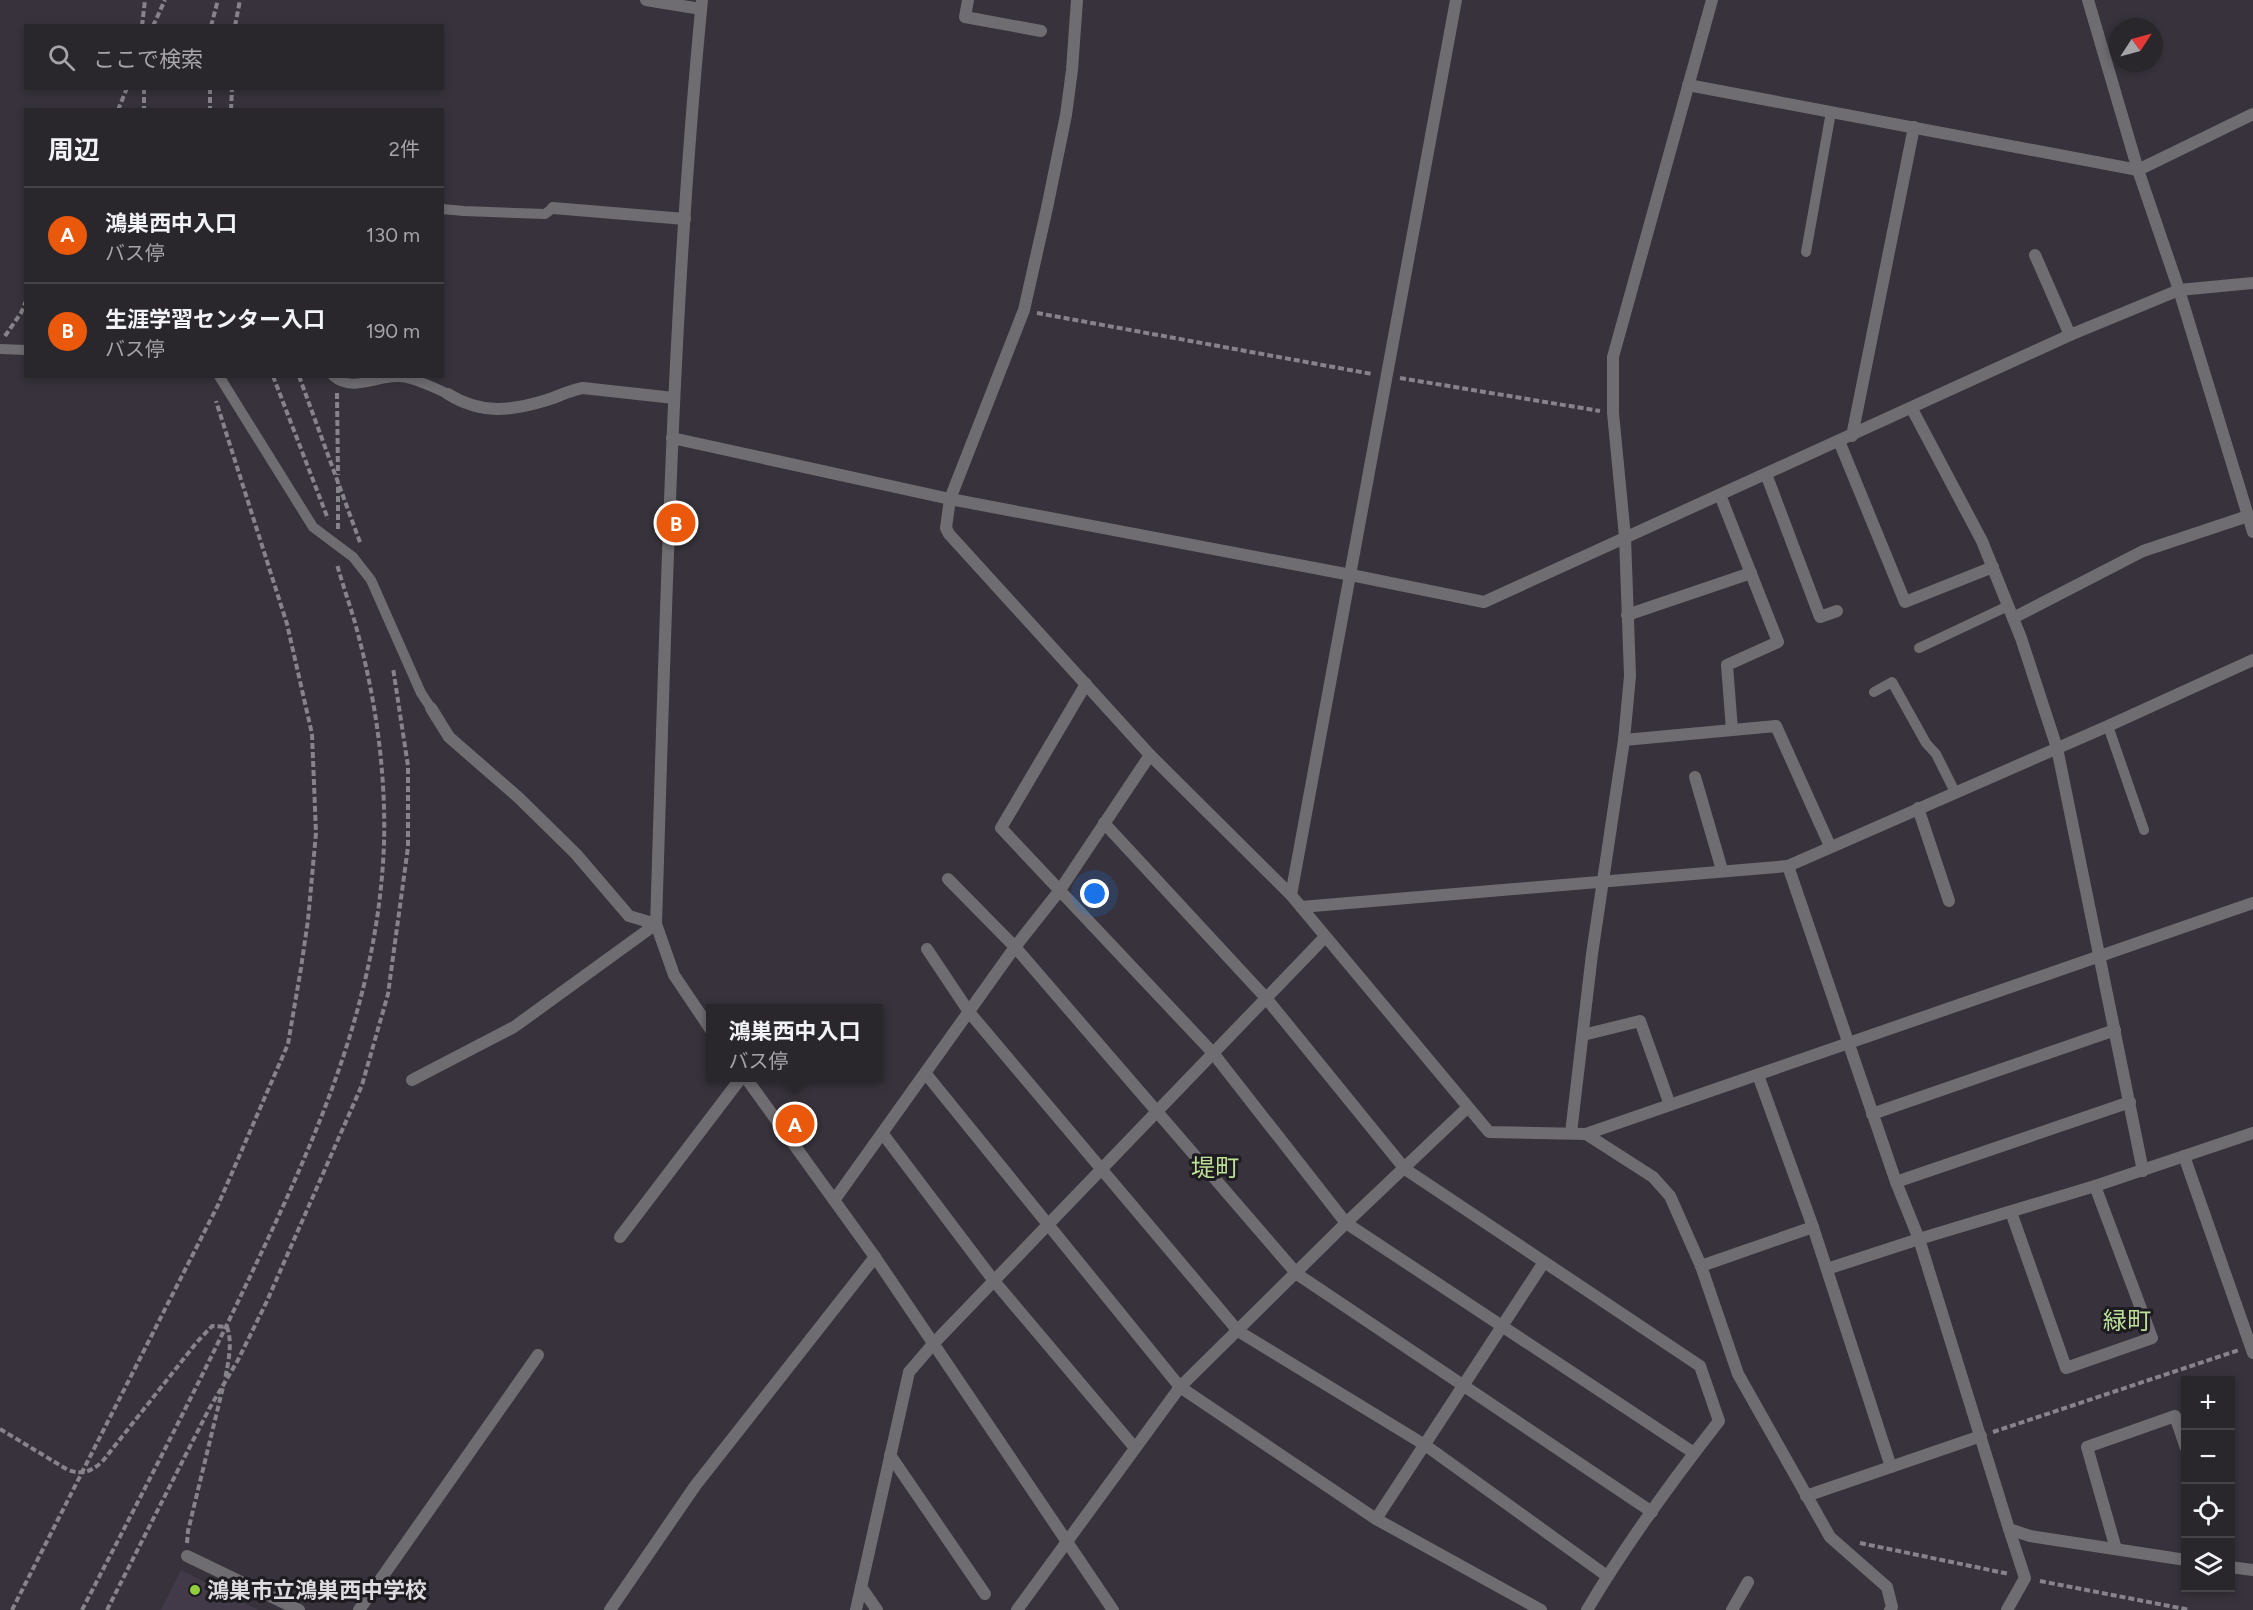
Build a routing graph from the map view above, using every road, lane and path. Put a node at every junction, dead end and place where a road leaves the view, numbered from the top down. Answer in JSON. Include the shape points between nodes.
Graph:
{"nodes":[{"id":1,"x":146,"y":0,"type":"edge"},
{"id":2,"x":165,"y":0,"type":"edge"},
{"id":3,"x":218,"y":0,"type":"edge"},
{"id":4,"x":240,"y":0,"type":"edge"},
{"id":5,"x":646,"y":0,"type":"edge"},
{"id":6,"x":968,"y":0,"type":"edge"},
{"id":7,"x":1077,"y":0,"type":"edge"},
{"id":8,"x":1456,"y":0,"type":"edge"},
{"id":9,"x":1712,"y":0,"type":"edge"},
{"id":10,"x":2088,"y":0,"type":"edge"},
{"id":11,"x":702,"y":4,"type":"edge"},
{"id":12,"x":142,"y":24,"type":"edge"},
{"id":13,"x":154,"y":24,"type":"edge"},
{"id":14,"x":212,"y":24,"type":"edge"},
{"id":15,"x":235,"y":24,"type":"edge"},
{"id":16,"x":1041,"y":31,"type":"dead end"},
{"id":17,"x":1688,"y":85,"type":"junction"},
{"id":18,"x":126,"y":90,"type":"edge"},
{"id":19,"x":144,"y":90,"type":"edge"},
{"id":20,"x":210,"y":90,"type":"edge"},
{"id":21,"x":232,"y":90,"type":"edge"},
{"id":22,"x":119,"y":108,"type":"edge"},
{"id":23,"x":144,"y":108,"type":"edge"},
{"id":24,"x":210,"y":108,"type":"edge"},
{"id":25,"x":231,"y":108,"type":"edge"},
{"id":26,"x":1831,"y":112,"type":"junction"},
{"id":27,"x":2253,"y":114,"type":"edge"},
{"id":28,"x":1914,"y":128,"type":"junction"},
{"id":29,"x":2138,"y":170,"type":"junction"},
{"id":30,"x":553,"y":208,"type":"joint"},
{"id":31,"x":444,"y":209,"type":"edge"},
{"id":32,"x":685,"y":219,"type":"junction"},
{"id":33,"x":1806,"y":252,"type":"dead end"},
{"id":34,"x":2035,"y":255,"type":"dead end"},
{"id":35,"x":2253,"y":284,"type":"edge"},
{"id":36,"x":2179,"y":290,"type":"junction"},
{"id":37,"x":24,"y":306,"type":"edge"},
{"id":38,"x":1024,"y":310,"type":"junction"},
{"id":39,"x":2070,"y":335,"type":"junction"},
{"id":40,"x":0,"y":342,"type":"edge"},
{"id":41,"x":0,"y":349,"type":"edge"},
{"id":42,"x":24,"y":350,"type":"edge"},
{"id":43,"x":1387,"y":376,"type":"junction"},
{"id":44,"x":220,"y":378,"type":"edge"},
{"id":45,"x":274,"y":378,"type":"edge"},
{"id":46,"x":300,"y":378,"type":"edge"},
{"id":47,"x":392,"y":378,"type":"edge"},
{"id":48,"x":408,"y":378,"type":"edge"},
{"id":49,"x":336,"y":379,"type":"edge"},
{"id":50,"x":448,"y":394,"type":"joint"},
{"id":51,"x":674,"y":398,"type":"junction"},
{"id":52,"x":216,"y":399,"type":"dead end"},
{"id":53,"x":1912,"y":409,"type":"junction"},
{"id":54,"x":1613,"y":413,"type":"junction"},
{"id":55,"x":1852,"y":436,"type":"junction"},
{"id":56,"x":672,"y":438,"type":"junction"},
{"id":57,"x":1839,"y":441,"type":"junction"},
{"id":58,"x":1766,"y":474,"type":"junction"},
{"id":59,"x":338,"y":479,"type":"junction"},
{"id":60,"x":1720,"y":495,"type":"junction"},
{"id":61,"x":951,"y":499,"type":"junction"},
{"id":62,"x":2248,"y":516,"type":"junction"},
{"id":63,"x":2253,"y":532,"type":"edge"},
{"id":64,"x":1625,"y":537,"type":"junction"},
{"id":65,"x":335,"y":541,"type":"junction"},
{"id":66,"x":362,"y":547,"type":"dead end"},
{"id":67,"x":1993,"y":567,"type":"junction"},
{"id":68,"x":1751,"y":573,"type":"junction"},
{"id":69,"x":1351,"y":575,"type":"junction"},
{"id":70,"x":1837,"y":611,"type":"dead end"},
{"id":71,"x":2011,"y":612,"type":"junction"},
{"id":72,"x":1627,"y":615,"type":"junction"},
{"id":73,"x":1919,"y":648,"type":"dead end"},
{"id":74,"x":392,"y":659,"type":"dead end"},
{"id":75,"x":2253,"y":660,"type":"edge"},
{"id":76,"x":1086,"y":684,"type":"junction"},
{"id":77,"x":1874,"y":692,"type":"dead end"},
{"id":78,"x":431,"y":708,"type":"joint"},
{"id":79,"x":2108,"y":726,"type":"junction"},
{"id":80,"x":1732,"y":730,"type":"junction"},
{"id":81,"x":1624,"y":740,"type":"junction"},
{"id":82,"x":2056,"y":748,"type":"junction"},
{"id":83,"x":1150,"y":755,"type":"junction"},
{"id":84,"x":1695,"y":777,"type":"dead end"},
{"id":85,"x":1955,"y":792,"type":"junction"},
{"id":86,"x":1918,"y":808,"type":"junction"},
{"id":87,"x":1104,"y":824,"type":"junction"},
{"id":88,"x":2144,"y":830,"type":"dead end"},
{"id":89,"x":1830,"y":846,"type":"junction"},
{"id":90,"x":1788,"y":866,"type":"junction"},
{"id":91,"x":1722,"y":870,"type":"junction"},
{"id":92,"x":948,"y":879,"type":"dead end"},
{"id":93,"x":1603,"y":881,"type":"junction"},
{"id":94,"x":1060,"y":890,"type":"junction"},
{"id":95,"x":1291,"y":895,"type":"junction"},
{"id":96,"x":1948,"y":901,"type":"dead end"},
{"id":97,"x":2253,"y":903,"type":"edge"},
{"id":98,"x":1301,"y":907,"type":"junction"},
{"id":99,"x":656,"y":924,"type":"junction"},
{"id":100,"x":1325,"y":937,"type":"junction"},
{"id":101,"x":1015,"y":947,"type":"junction"},
{"id":102,"x":927,"y":949,"type":"dead end"},
{"id":103,"x":2100,"y":956,"type":"junction"},
{"id":104,"x":1266,"y":998,"type":"junction"},
{"id":105,"x":969,"y":1012,"type":"junction"},
{"id":106,"x":706,"y":1023,"type":"edge"},
{"id":107,"x":2115,"y":1030,"type":"junction"},
{"id":108,"x":1583,"y":1035,"type":"junction"},
{"id":109,"x":1847,"y":1045,"type":"junction"},
{"id":110,"x":1213,"y":1053,"type":"junction"},
{"id":111,"x":926,"y":1074,"type":"junction"},
{"id":112,"x":1758,"y":1076,"type":"junction"},
{"id":113,"x":412,"y":1080,"type":"dead end"},
{"id":114,"x":737,"y":1082,"type":"edge"},
{"id":115,"x":750,"y":1082,"type":"edge"},
{"id":116,"x":2130,"y":1102,"type":"junction"},
{"id":117,"x":1670,"y":1105,"type":"junction"},
{"id":118,"x":1467,"y":1108,"type":"junction"},
{"id":119,"x":1158,"y":1111,"type":"junction"},
{"id":120,"x":1872,"y":1114,"type":"junction"},
{"id":121,"x":1571,"y":1133,"type":"junction"},
{"id":122,"x":2253,"y":1133,"type":"edge"},
{"id":123,"x":883,"y":1134,"type":"junction"},
{"id":124,"x":1586,"y":1134,"type":"junction"},
{"id":125,"x":2184,"y":1156,"type":"junction"},
{"id":126,"x":1103,"y":1168,"type":"junction"},
{"id":127,"x":1405,"y":1169,"type":"junction"},
{"id":128,"x":2143,"y":1171,"type":"junction"},
{"id":129,"x":1896,"y":1182,"type":"junction"},
{"id":130,"x":2095,"y":1186,"type":"junction"},
{"id":131,"x":835,"y":1199,"type":"junction"},
{"id":132,"x":2011,"y":1212,"type":"junction"},
{"id":133,"x":1346,"y":1223,"type":"junction"},
{"id":134,"x":1048,"y":1225,"type":"junction"},
{"id":135,"x":1813,"y":1227,"type":"junction"},
{"id":136,"x":620,"y":1237,"type":"dead end"},
{"id":137,"x":1919,"y":1239,"type":"junction"},
{"id":138,"x":875,"y":1257,"type":"junction"},
{"id":139,"x":1544,"y":1262,"type":"junction"},
{"id":140,"x":1701,"y":1266,"type":"junction"},
{"id":141,"x":1827,"y":1269,"type":"junction"},
{"id":142,"x":1297,"y":1274,"type":"junction"},
{"id":143,"x":994,"y":1281,"type":"junction"},
{"id":144,"x":1502,"y":1326,"type":"junction"},
{"id":145,"x":227,"y":1327,"type":"junction"},
{"id":146,"x":1238,"y":1331,"type":"junction"},
{"id":147,"x":934,"y":1343,"type":"junction"},
{"id":148,"x":2252,"y":1348,"type":"edge"},
{"id":149,"x":538,"y":1355,"type":"dead end"},
{"id":150,"x":224,"y":1384,"type":"junction"},
{"id":151,"x":1464,"y":1385,"type":"junction"},
{"id":152,"x":1180,"y":1387,"type":"junction"},
{"id":153,"x":0,"y":1429,"type":"edge"},
{"id":154,"x":2181,"y":1433,"type":"edge"},
{"id":155,"x":1981,"y":1436,"type":"junction"},
{"id":156,"x":1425,"y":1444,"type":"junction"},
{"id":157,"x":1135,"y":1448,"type":"junction"},
{"id":158,"x":1694,"y":1453,"type":"junction"},
{"id":159,"x":890,"y":1455,"type":"junction"},
{"id":160,"x":1891,"y":1467,"type":"junction"},
{"id":161,"x":84,"y":1472,"type":"junction"},
{"id":162,"x":1806,"y":1496,"type":"junction"},
{"id":163,"x":1652,"y":1512,"type":"junction"},
{"id":164,"x":1376,"y":1519,"type":"junction"},
{"id":165,"x":2009,"y":1529,"type":"junction"},
{"id":166,"x":1068,"y":1540,"type":"junction"},
{"id":167,"x":2116,"y":1549,"type":"junction"},
{"id":168,"x":187,"y":1556,"type":"joint"},
{"id":169,"x":2181,"y":1559,"type":"edge"},
{"id":170,"x":2235,"y":1568,"type":"edge"},
{"id":171,"x":2253,"y":1570,"type":"edge"},
{"id":172,"x":1607,"y":1576,"type":"junction"},
{"id":173,"x":1748,"y":1582,"type":"dead end"},
{"id":174,"x":861,"y":1587,"type":"junction"},
{"id":175,"x":985,"y":1594,"type":"dead end"},
{"id":176,"x":12,"y":1610,"type":"edge"},
{"id":177,"x":82,"y":1610,"type":"edge"},
{"id":178,"x":107,"y":1610,"type":"edge"},
{"id":179,"x":298,"y":1610,"type":"edge"},
{"id":180,"x":359,"y":1610,"type":"edge"},
{"id":181,"x":610,"y":1610,"type":"edge"},
{"id":182,"x":856,"y":1610,"type":"edge"},
{"id":183,"x":877,"y":1610,"type":"edge"},
{"id":184,"x":1017,"y":1610,"type":"edge"},
{"id":185,"x":1113,"y":1610,"type":"edge"},
{"id":186,"x":1541,"y":1610,"type":"edge"},
{"id":187,"x":1587,"y":1610,"type":"edge"},
{"id":188,"x":1732,"y":1610,"type":"edge"},
{"id":189,"x":1890,"y":1610,"type":"edge"},
{"id":190,"x":2007,"y":1610,"type":"edge"}],
"edges":[{"from":1,"to":12,"type":"path"},
{"from":2,"to":13,"type":"path"},
{"from":3,"to":14,"type":"path"},
{"from":4,"to":15,"type":"path"},
{"from":5,"to":11,"type":"street"},
{"from":6,"to":16,"type":"street","via":[[965,17]]},
{"from":7,"to":38,"type":"street","via":[[1066,115]]},
{"from":8,"to":43,"type":"street"},
{"from":9,"to":17,"type":"street"},
{"from":10,"to":29,"type":"street"},
{"from":11,"to":32,"type":"street"},
{"from":17,"to":26,"type":"street"},
{"from":17,"to":54,"type":"street","via":[[1613,357]]},
{"from":18,"to":22,"type":"path"},
{"from":19,"to":23,"type":"path"},
{"from":20,"to":24,"type":"path"},
{"from":21,"to":25,"type":"path"},
{"from":26,"to":28,"type":"street"},
{"from":26,"to":33,"type":"lane"},
{"from":27,"to":29,"type":"street"},
{"from":28,"to":29,"type":"street"},
{"from":28,"to":55,"type":"street"},
{"from":29,"to":36,"type":"street"},
{"from":30,"to":31,"type":"lane","via":[[545,214]]},
{"from":30,"to":32,"type":"street"},
{"from":32,"to":51,"type":"street"},
{"from":34,"to":39,"type":"street"},
{"from":35,"to":36,"type":"street"},
{"from":36,"to":39,"type":"street"},
{"from":36,"to":62,"type":"street"},
{"from":37,"to":40,"type":"path"},
{"from":38,"to":43,"type":"path"},
{"from":38,"to":61,"type":"street"},
{"from":39,"to":53,"type":"street"},
{"from":41,"to":42,"type":"lane"},
{"from":43,"to":54,"type":"path"},
{"from":43,"to":69,"type":"street"},
{"from":44,"to":65,"type":"lane","via":[[306,518]]},
{"from":45,"to":65,"type":"path"},
{"from":46,"to":59,"type":"path"},
{"from":47,"to":49,"type":"lane","via":[[354,385]]},
{"from":48,"to":50,"type":"lane"},
{"from":49,"to":59,"type":"path"},
{"from":50,"to":51,"type":"street","via":[[493,410],[518,408],[583,388]]},
{"from":51,"to":56,"type":"street"},
{"from":52,"to":161,"type":"path","via":[[287,624],[312,734],[316,833],[308,920],[288,1044],[218,1205]]},
{"from":53,"to":55,"type":"street"},
{"from":53,"to":67,"type":"street"},
{"from":54,"to":64,"type":"street"},
{"from":55,"to":57,"type":"street"},
{"from":56,"to":61,"type":"street"},
{"from":56,"to":99,"type":"street"},
{"from":57,"to":58,"type":"street"},
{"from":57,"to":67,"type":"street","via":[[1905,602]]},
{"from":58,"to":60,"type":"street"},
{"from":58,"to":70,"type":"street","via":[[1820,617]]},
{"from":59,"to":65,"type":"path","via":[[339,523]]},
{"from":59,"to":66,"type":"path"},
{"from":60,"to":64,"type":"street"},
{"from":60,"to":68,"type":"street"},
{"from":61,"to":69,"type":"street"},
{"from":61,"to":76,"type":"street","via":[[946,528],[949,534]]},
{"from":62,"to":63,"type":"street"},
{"from":62,"to":71,"type":"street","via":[[2143,551]]},
{"from":64,"to":69,"type":"street","via":[[1484,602]]},
{"from":64,"to":72,"type":"street"},
{"from":65,"to":78,"type":"lane","via":[[371,580]]},
{"from":65,"to":145,"type":"path","via":[[334,555],[358,633],[379,744],[384,844],[375,937],[344,1060],[290,1194]]},
{"from":67,"to":71,"type":"street"},
{"from":68,"to":72,"type":"street"},
{"from":68,"to":80,"type":"street","via":[[1778,642],[1727,665]]},
{"from":69,"to":95,"type":"street"},
{"from":71,"to":73,"type":"lane"},
{"from":71,"to":82,"type":"street"},
{"from":72,"to":81,"type":"street","via":[[1630,676]]},
{"from":74,"to":150,"type":"path","via":[[408,766],[408,847],[388,994],[362,1085],[267,1301]]},
{"from":75,"to":79,"type":"street"},
{"from":76,"to":83,"type":"street"},
{"from":76,"to":94,"type":"street","via":[[1001,828]]},
{"from":77,"to":85,"type":"lane","via":[[1892,682]]},
{"from":78,"to":99,"type":"street","via":[[449,737],[576,854],[629,916]]},
{"from":79,"to":82,"type":"street"},
{"from":79,"to":88,"type":"lane"},
{"from":80,"to":81,"type":"street"},
{"from":80,"to":89,"type":"street","via":[[1776,726]]},
{"from":81,"to":93,"type":"street"},
{"from":82,"to":85,"type":"street"},
{"from":82,"to":103,"type":"street"},
{"from":83,"to":87,"type":"street"},
{"from":83,"to":95,"type":"street"},
{"from":84,"to":91,"type":"street"},
{"from":85,"to":86,"type":"street"},
{"from":86,"to":89,"type":"street"},
{"from":86,"to":96,"type":"street"},
{"from":87,"to":94,"type":"street"},
{"from":87,"to":104,"type":"street"},
{"from":89,"to":90,"type":"street"},
{"from":90,"to":91,"type":"street"},
{"from":90,"to":109,"type":"street"},
{"from":91,"to":93,"type":"street"},
{"from":92,"to":101,"type":"street"},
{"from":93,"to":98,"type":"street"},
{"from":93,"to":108,"type":"street"},
{"from":94,"to":101,"type":"street"},
{"from":94,"to":110,"type":"street"},
{"from":95,"to":98,"type":"street"},
{"from":97,"to":103,"type":"street"},
{"from":98,"to":100,"type":"street"},
{"from":99,"to":106,"type":"street","via":[[674,975]]},
{"from":99,"to":113,"type":"street","via":[[514,1027]]},
{"from":100,"to":104,"type":"street"},
{"from":100,"to":118,"type":"street"},
{"from":101,"to":105,"type":"street"},
{"from":101,"to":119,"type":"street"},
{"from":102,"to":105,"type":"street"},
{"from":103,"to":107,"type":"street"},
{"from":103,"to":109,"type":"street"},
{"from":104,"to":110,"type":"street"},
{"from":104,"to":127,"type":"street"},
{"from":105,"to":111,"type":"street"},
{"from":105,"to":126,"type":"street"},
{"from":107,"to":116,"type":"street"},
{"from":107,"to":120,"type":"street"},
{"from":108,"to":117,"type":"street","via":[[1640,1021]]},
{"from":108,"to":121,"type":"street"},
{"from":109,"to":112,"type":"street"},
{"from":109,"to":120,"type":"street"},
{"from":110,"to":119,"type":"street"},
{"from":110,"to":133,"type":"street"},
{"from":111,"to":123,"type":"street"},
{"from":111,"to":134,"type":"street"},
{"from":112,"to":117,"type":"street"},
{"from":112,"to":135,"type":"street"},
{"from":114,"to":136,"type":"street"},
{"from":115,"to":131,"type":"street"},
{"from":116,"to":128,"type":"street"},
{"from":116,"to":129,"type":"street"},
{"from":117,"to":124,"type":"street"},
{"from":118,"to":121,"type":"street","via":[[1489,1132]]},
{"from":118,"to":127,"type":"street"},
{"from":119,"to":126,"type":"street"},
{"from":119,"to":142,"type":"street"},
{"from":120,"to":129,"type":"street"},
{"from":121,"to":124,"type":"street"},
{"from":122,"to":125,"type":"street"},
{"from":123,"to":131,"type":"street"},
{"from":123,"to":143,"type":"street"},
{"from":124,"to":140,"type":"street","via":[[1653,1177],[1670,1196]]},
{"from":125,"to":128,"type":"street"},
{"from":125,"to":148,"type":"street"},
{"from":126,"to":134,"type":"street"},
{"from":126,"to":146,"type":"street"},
{"from":127,"to":133,"type":"street"},
{"from":127,"to":139,"type":"street"},
{"from":128,"to":130,"type":"street"},
{"from":129,"to":137,"type":"street"},
{"from":130,"to":132,"type":"street"},
{"from":130,"to":132,"type":"street","via":[[2152,1338],[2066,1368]]},
{"from":131,"to":138,"type":"street"},
{"from":132,"to":137,"type":"street"},
{"from":133,"to":142,"type":"street"},
{"from":133,"to":144,"type":"street"},
{"from":134,"to":143,"type":"street"},
{"from":134,"to":152,"type":"street"},
{"from":135,"to":140,"type":"street"},
{"from":135,"to":141,"type":"street"},
{"from":137,"to":141,"type":"street"},
{"from":137,"to":155,"type":"street"},
{"from":138,"to":147,"type":"street"},
{"from":138,"to":181,"type":"street","via":[[695,1486]]},
{"from":139,"to":144,"type":"street"},
{"from":139,"to":158,"type":"street","via":[[1700,1366],[1719,1421]]},
{"from":140,"to":162,"type":"street","via":[[1737,1374]]},
{"from":141,"to":160,"type":"street"},
{"from":142,"to":146,"type":"street"},
{"from":142,"to":151,"type":"street"},
{"from":143,"to":147,"type":"street"},
{"from":143,"to":157,"type":"street"},
{"from":144,"to":151,"type":"street"},
{"from":144,"to":158,"type":"street"},
{"from":145,"to":150,"type":"path","via":[[231,1345]]},
{"from":145,"to":161,"type":"path","via":[[212,1326],[102,1462]]},
{"from":145,"to":177,"type":"path"},
{"from":146,"to":152,"type":"street"},
{"from":146,"to":156,"type":"street"},
{"from":147,"to":159,"type":"street","via":[[909,1372]]},
{"from":147,"to":166,"type":"street"},
{"from":148,"to":155,"type":"path"},
{"from":149,"to":180,"type":"street"},
{"from":150,"to":168,"type":"path","via":[[188,1531]]},
{"from":150,"to":178,"type":"path"},
{"from":151,"to":156,"type":"street"},
{"from":151,"to":163,"type":"street"},
{"from":152,"to":157,"type":"street"},
{"from":152,"to":164,"type":"street"},
{"from":153,"to":161,"type":"path","via":[[68,1470]]},
{"from":154,"to":167,"type":"street","via":[[2175,1416],[2087,1447]]},
{"from":155,"to":160,"type":"street"},
{"from":155,"to":165,"type":"street"},
{"from":156,"to":164,"type":"street"},
{"from":156,"to":172,"type":"street"},
{"from":157,"to":166,"type":"street"},
{"from":158,"to":163,"type":"street"},
{"from":159,"to":174,"type":"street"},
{"from":159,"to":175,"type":"street"},
{"from":160,"to":162,"type":"street"},
{"from":161,"to":176,"type":"path"},
{"from":162,"to":189,"type":"street","via":[[1830,1537],[1887,1587]]},
{"from":163,"to":172,"type":"street"},
{"from":164,"to":186,"type":"street"},
{"from":165,"to":167,"type":"street","via":[[2030,1536]]},
{"from":165,"to":190,"type":"street","via":[[2025,1578]]},
{"from":166,"to":184,"type":"street"},
{"from":166,"to":185,"type":"street"},
{"from":167,"to":169,"type":"street"},
{"from":168,"to":179,"type":"street"},
{"from":170,"to":171,"type":"street"},
{"from":172,"to":187,"type":"street"},
{"from":173,"to":188,"type":"street"},
{"from":174,"to":182,"type":"street"},
{"from":174,"to":183,"type":"street"}]}
